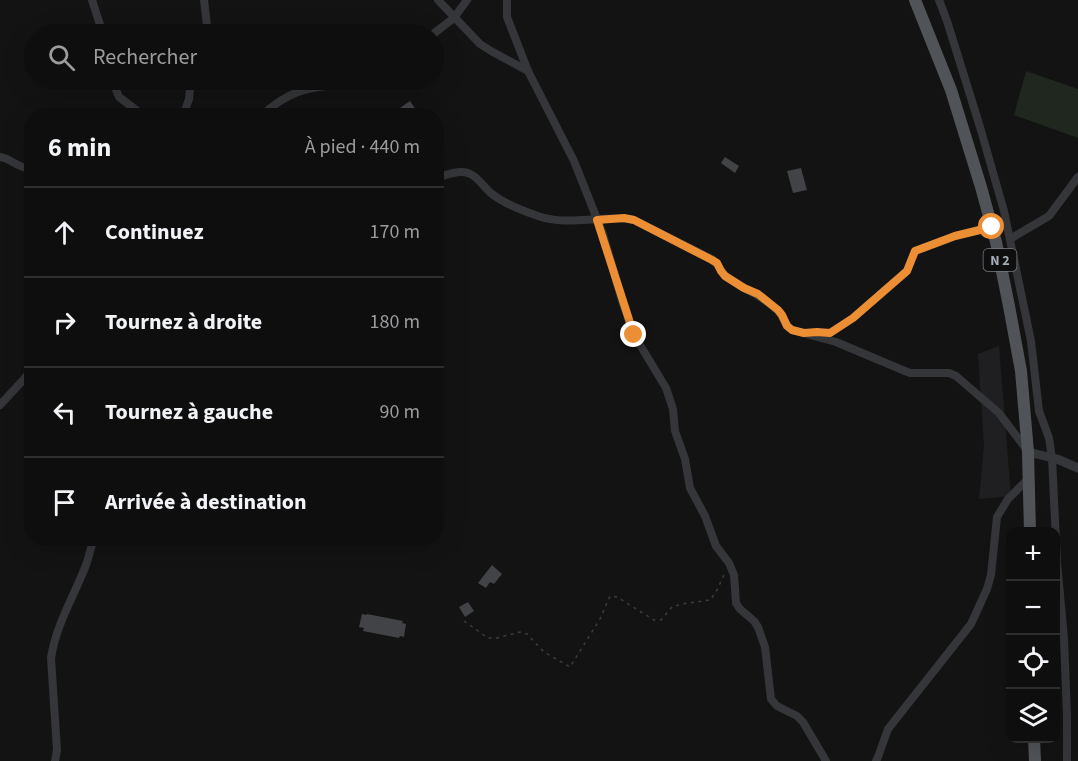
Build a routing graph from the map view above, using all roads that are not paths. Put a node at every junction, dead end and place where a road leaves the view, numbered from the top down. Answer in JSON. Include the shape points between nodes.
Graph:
{"nodes":[{"id":1,"x":92,"y":0,"type":"edge"},
{"id":2,"x":204,"y":0,"type":"edge"},
{"id":3,"x":438,"y":0,"type":"edge"},
{"id":4,"x":467,"y":0,"type":"edge"},
{"id":5,"x":507,"y":0,"type":"edge"},
{"id":6,"x":915,"y":0,"type":"edge"},
{"id":7,"x":939,"y":0,"type":"edge"},
{"id":8,"x":454,"y":18,"type":"junction"},
{"id":9,"x":100,"y":24,"type":"edge"},
{"id":10,"x":207,"y":24,"type":"edge"},
{"id":11,"x":444,"y":26,"type":"edge"},
{"id":12,"x":528,"y":71,"type":"junction"},
{"id":13,"x":116,"y":90,"type":"edge"},
{"id":14,"x":189,"y":90,"type":"edge"},
{"id":15,"x":303,"y":90,"type":"edge"},
{"id":16,"x":133,"y":108,"type":"edge"},
{"id":17,"x":186,"y":108,"type":"edge"},
{"id":18,"x":270,"y":108,"type":"edge"},
{"id":19,"x":0,"y":157,"type":"edge"},
{"id":20,"x":24,"y":168,"type":"edge"},
{"id":21,"x":444,"y":176,"type":"edge"},
{"id":22,"x":1078,"y":177,"type":"edge"},
{"id":23,"x":597,"y":220,"type":"junction"},
{"id":24,"x":992,"y":227,"type":"junction"},
{"id":25,"x":1010,"y":239,"type":"junction"},
{"id":26,"x":804,"y":333,"type":"junction"},
{"id":27,"x":24,"y":379,"type":"edge"},
{"id":28,"x":0,"y":405,"type":"edge"},
{"id":29,"x":1028,"y":452,"type":"junction"},
{"id":30,"x":1052,"y":458,"type":"junction"},
{"id":31,"x":1078,"y":468,"type":"edge"},
{"id":32,"x":1029,"y":478,"type":"junction"},
{"id":33,"x":1030,"y":527,"type":"edge"},
{"id":34,"x":92,"y":546,"type":"edge"},
{"id":35,"x":1034,"y":743,"type":"edge"},
{"id":36,"x":55,"y":761,"type":"edge"},
{"id":37,"x":826,"y":761,"type":"edge"},
{"id":38,"x":876,"y":761,"type":"edge"},
{"id":39,"x":1035,"y":761,"type":"edge"},
{"id":40,"x":1067,"y":761,"type":"edge"}],
"edges":[{"from":1,"to":9,"type":"street"},
{"from":2,"to":10,"type":"street"},
{"from":3,"to":8,"type":"street"},
{"from":4,"to":8,"type":"street"},
{"from":5,"to":12,"type":"street","via":[[507,17]]},
{"from":6,"to":24,"type":"main road","number":"N 2","via":[[951,90]]},
{"from":7,"to":25,"type":"street","via":[[980,127]]},
{"from":8,"to":11,"type":"street"},
{"from":8,"to":12,"type":"street","via":[[480,44]]},
{"from":12,"to":23,"type":"street","via":[[574,161]]},
{"from":13,"to":16,"type":"street","via":[[119,98]]},
{"from":14,"to":17,"type":"street"},
{"from":15,"to":18,"type":"street"},
{"from":19,"to":20,"type":"street"},
{"from":21,"to":23,"type":"street","via":[[468,173],[491,194],[550,219]]},
{"from":22,"to":25,"type":"street","via":[[1049,216]]},
{"from":23,"to":26,"type":"street","via":[[634,220],[712,260],[725,276],[778,310],[792,330]]},
{"from":23,"to":37,"type":"street","via":[[634,335],[670,399],[690,488],[716,546],[734,574],[736,603],[754,621],[762,637],[771,699],[803,722]]},
{"from":24,"to":26,"type":"street","via":[[915,251],[907,271],[853,318],[830,333]]},
{"from":24,"to":29,"type":"main road","number":"N 2","via":[[1021,371]]},
{"from":25,"to":30,"type":"street","via":[[1031,340],[1039,411]]},
{"from":26,"to":29,"type":"street","via":[[836,342],[905,372],[956,376],[999,413]]},
{"from":27,"to":28,"type":"street"},
{"from":29,"to":30,"type":"street"},
{"from":29,"to":32,"type":"main road","number":"N 2"},
{"from":30,"to":31,"type":"street"},
{"from":30,"to":40,"type":"street","via":[[1064,638]]},
{"from":32,"to":33,"type":"main road","number":"N 2"},
{"from":32,"to":38,"type":"street","via":[[997,517],[991,575],[971,624],[888,729]]},
{"from":34,"to":36,"type":"street","via":[[53,644]]},
{"from":35,"to":39,"type":"main road"}]}
